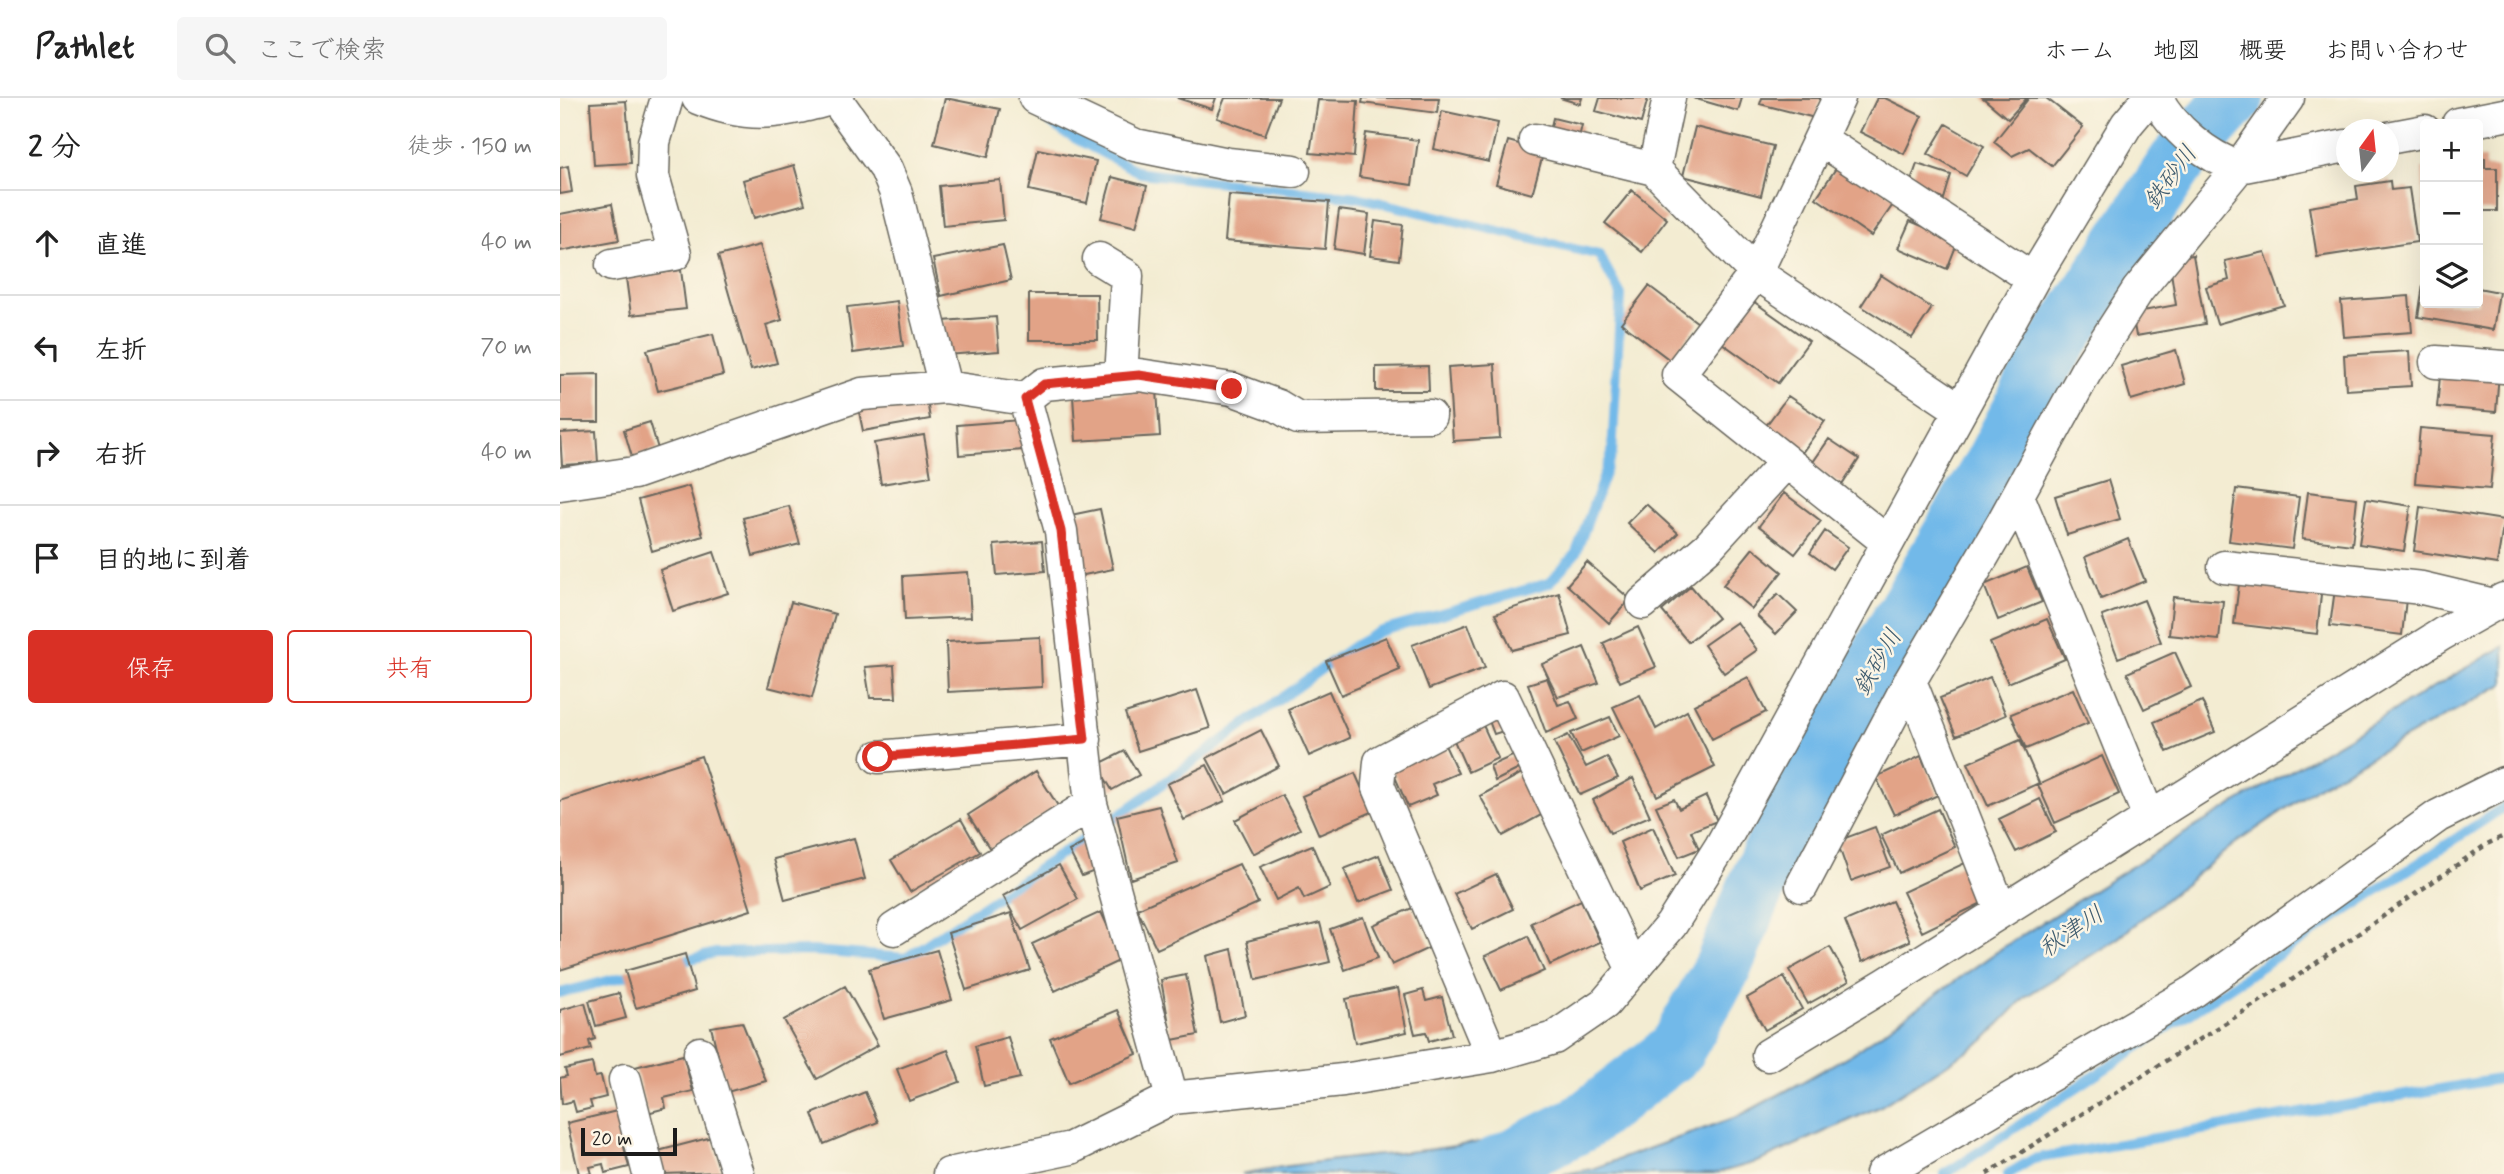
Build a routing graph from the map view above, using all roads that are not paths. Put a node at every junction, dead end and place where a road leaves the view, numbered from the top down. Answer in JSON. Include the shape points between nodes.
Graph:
{"nodes":[{"id":1,"x":667,"y":98,"type":"edge"},
{"id":2,"x":698,"y":98,"type":"edge"},
{"id":3,"x":1035,"y":98,"type":"edge"},
{"id":4,"x":1669,"y":98,"type":"edge"},
{"id":5,"x":1839,"y":98,"type":"edge"},
{"id":6,"x":2288,"y":98,"type":"edge"},
{"id":7,"x":2158,"y":104,"type":"edge"},
{"id":8,"x":2504,"y":115,"type":"edge"},
{"id":9,"x":2483,"y":119,"type":"edge"},
{"id":10,"x":2420,"y":132,"type":"edge"},
{"id":11,"x":2399,"y":136,"type":"edge"},
{"id":12,"x":1820,"y":139,"type":"junction"},
{"id":13,"x":1535,"y":141,"type":"dead end"},
{"id":14,"x":2336,"y":148,"type":"edge"},
{"id":15,"x":2231,"y":164,"type":"junction"},
{"id":16,"x":1654,"y":169,"type":"junction"},
{"id":17,"x":1294,"y":171,"type":"dead end"},
{"id":18,"x":1099,"y":259,"type":"dead end"},
{"id":19,"x":612,"y":265,"type":"dead end"},
{"id":20,"x":1756,"y":273,"type":"junction"},
{"id":21,"x":2033,"y":279,"type":"junction"},
{"id":22,"x":2435,"y":362,"type":"dead end"},
{"id":23,"x":2504,"y":368,"type":"edge"},
{"id":24,"x":1121,"y":377,"type":"junction"},
{"id":25,"x":945,"y":387,"type":"junction"},
{"id":26,"x":1025,"y":399,"type":"junction"},
{"id":27,"x":1959,"y":409,"type":"junction"},
{"id":28,"x":1430,"y":416,"type":"dead end"},
{"id":29,"x":1786,"y":462,"type":"junction"},
{"id":30,"x":560,"y":484,"type":"edge"},
{"id":31,"x":2018,"y":496,"type":"junction"},
{"id":32,"x":1886,"y":541,"type":"junction"},
{"id":33,"x":2224,"y":567,"type":"dead end"},
{"id":34,"x":2499,"y":602,"type":"edge"},
{"id":35,"x":1643,"y":603,"type":"dead end"},
{"id":36,"x":1910,"y":681,"type":"junction"},
{"id":37,"x":1085,"y":739,"type":"junction"},
{"id":38,"x":878,"y":757,"type":"dead end"},
{"id":39,"x":2504,"y":783,"type":"edge"},
{"id":40,"x":1091,"y":804,"type":"junction"},
{"id":41,"x":2149,"y":817,"type":"junction"},
{"id":42,"x":1802,"y":886,"type":"dead end"},
{"id":43,"x":2001,"y":911,"type":"junction"},
{"id":44,"x":894,"y":929,"type":"dead end"},
{"id":45,"x":1633,"y":970,"type":"junction"},
{"id":46,"x":700,"y":1054,"type":"dead end"},
{"id":47,"x":1492,"y":1055,"type":"junction"},
{"id":48,"x":1768,"y":1055,"type":"dead end"},
{"id":49,"x":625,"y":1080,"type":"dead end"},
{"id":50,"x":1172,"y":1098,"type":"junction"},
{"id":51,"x":649,"y":1174,"type":"edge"},
{"id":52,"x":738,"y":1174,"type":"edge"},
{"id":53,"x":949,"y":1174,"type":"edge"},
{"id":54,"x":1882,"y":1174,"type":"edge"}],
"edges":[{"from":1,"to":19,"type":"street","via":[[654,142],[653,176],[675,254]]},
{"from":2,"to":25,"type":"street","via":[[729,110],[778,112],[835,98],[886,169]]},
{"from":3,"to":17,"type":"street","via":[[1135,145],[1228,164]]},
{"from":4,"to":16,"type":"street"},
{"from":5,"to":12,"type":"street"},
{"from":6,"to":15,"type":"street"},
{"from":7,"to":15,"type":"street"},
{"from":7,"to":21,"type":"street","via":[[2127,124]]},
{"from":8,"to":9,"type":"street"},
{"from":10,"to":11,"type":"street"},
{"from":12,"to":20,"type":"street"},
{"from":12,"to":21,"type":"street"},
{"from":13,"to":16,"type":"street"},
{"from":14,"to":15,"type":"street"},
{"from":15,"to":31,"type":"street","via":[[2138,290],[2086,371]]},
{"from":16,"to":20,"type":"street"},
{"from":18,"to":24,"type":"street","via":[[1127,276]]},
{"from":20,"to":27,"type":"street"},
{"from":20,"to":29,"type":"street","via":[[1678,375]]},
{"from":21,"to":27,"type":"street"},
{"from":22,"to":23,"type":"street"},
{"from":24,"to":26,"type":"street","via":[[1044,384]]},
{"from":24,"to":28,"type":"street","via":[[1139,375],[1232,389],[1278,405],[1298,418]]},
{"from":25,"to":26,"type":"street"},
{"from":25,"to":30,"type":"street","via":[[862,394],[634,473]]},
{"from":26,"to":37,"type":"street","via":[[1061,531]]},
{"from":27,"to":32,"type":"street"},
{"from":29,"to":32,"type":"street"},
{"from":29,"to":35,"type":"street","via":[[1708,547]]},
{"from":31,"to":36,"type":"street"},
{"from":31,"to":41,"type":"street"},
{"from":32,"to":45,"type":"street","via":[[1721,846],[1671,925]]},
{"from":33,"to":34,"type":"street","via":[[2422,588]]},
{"from":34,"to":41,"type":"street"},
{"from":36,"to":42,"type":"street"},
{"from":36,"to":43,"type":"street"},
{"from":37,"to":38,"type":"street"},
{"from":37,"to":40,"type":"street"},
{"from":39,"to":54,"type":"street","via":[[2438,816],[2194,991]]},
{"from":40,"to":44,"type":"street"},
{"from":40,"to":50,"type":"street"},
{"from":41,"to":43,"type":"street"},
{"from":43,"to":48,"type":"street"},
{"from":45,"to":47,"type":"street","via":[[1605,1003],[1554,1038]]},
{"from":45,"to":47,"type":"street","via":[[1503,697],[1380,762],[1378,785]]},
{"from":46,"to":52,"type":"street"},
{"from":47,"to":50,"type":"street","via":[[1343,1080]]},
{"from":49,"to":51,"type":"street"},
{"from":50,"to":53,"type":"street","via":[[1071,1148]]}]}
